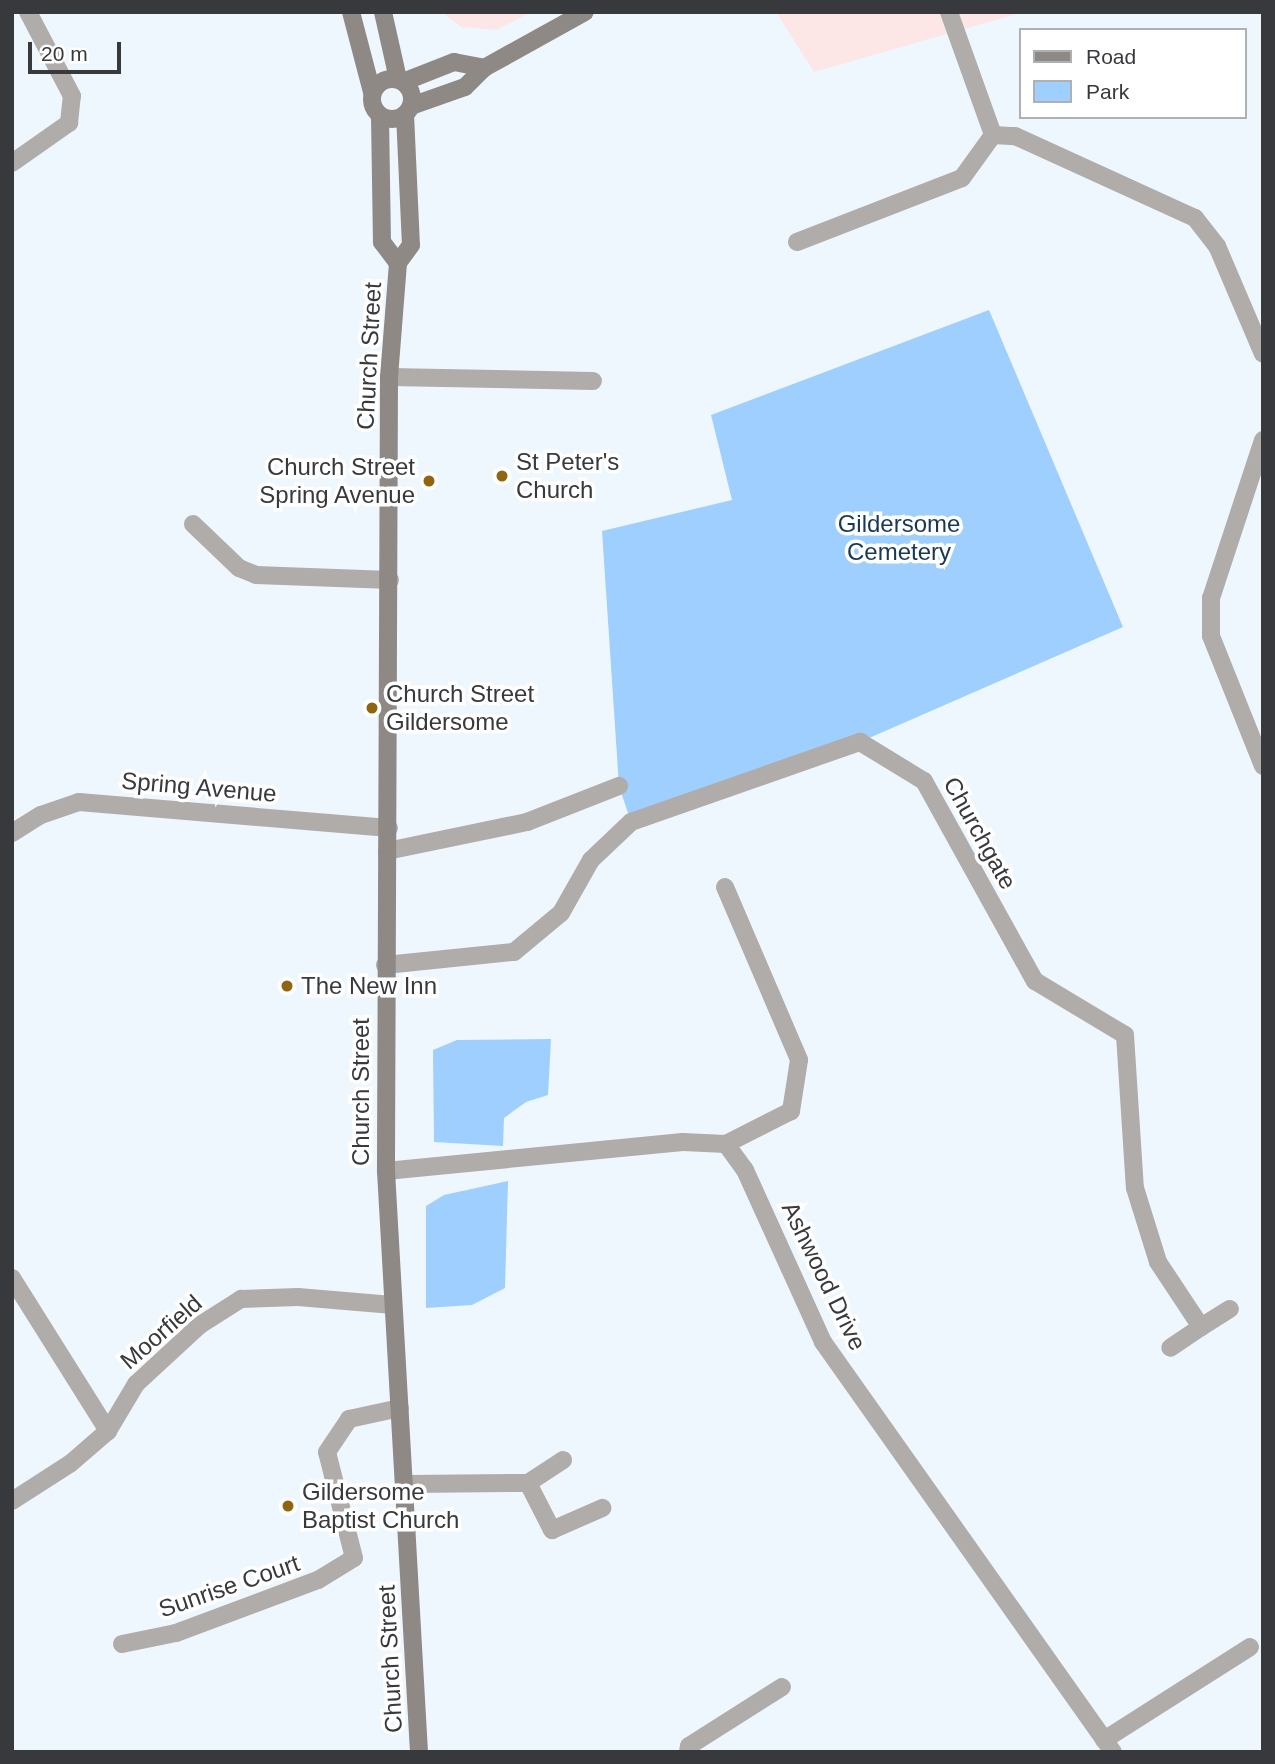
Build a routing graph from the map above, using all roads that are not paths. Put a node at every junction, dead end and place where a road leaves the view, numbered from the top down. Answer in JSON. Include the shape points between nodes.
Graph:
{"nodes":[{"id":1,"x":29,"y":12,"type":"edge"},
{"id":2,"x":351,"y":12,"type":"edge"},
{"id":3,"x":383,"y":12,"type":"edge"},
{"id":4,"x":585,"y":12,"type":"edge"},
{"id":5,"x":949,"y":12,"type":"edge"},
{"id":6,"x":484,"y":68,"type":"junction"},
{"id":7,"x":400,"y":80,"type":"junction"},
{"id":8,"x":372,"y":92,"type":"junction"},
{"id":9,"x":408,"y":110,"type":"junction"},
{"id":10,"x":380,"y":116,"type":"junction"},
{"id":11,"x":993,"y":135,"type":"junction"},
{"id":12,"x":12,"y":163,"type":"edge"},
{"id":13,"x":797,"y":242,"type":"dead end"},
{"id":14,"x":398,"y":263,"type":"junction"},
{"id":15,"x":1263,"y":354,"type":"edge"},
{"id":16,"x":389,"y":377,"type":"junction"},
{"id":17,"x":593,"y":380,"type":"dead end"},
{"id":18,"x":1263,"y":440,"type":"edge"},
{"id":19,"x":192,"y":524,"type":"dead end"},
{"id":20,"x":390,"y":580,"type":"junction"},
{"id":21,"x":1263,"y":766,"type":"edge"},
{"id":22,"x":619,"y":786,"type":"dead end"},
{"id":23,"x":389,"y":828,"type":"junction"},
{"id":24,"x":12,"y":834,"type":"edge"},
{"id":25,"x":387,"y":851,"type":"junction"},
{"id":26,"x":725,"y":887,"type":"dead end"},
{"id":27,"x":385,"y":965,"type":"junction"},
{"id":28,"x":726,"y":1144,"type":"junction"},
{"id":29,"x":386,"y":1171,"type":"junction"},
{"id":30,"x":12,"y":1278,"type":"edge"},
{"id":31,"x":393,"y":1305,"type":"junction"},
{"id":32,"x":1230,"y":1309,"type":"dead end"},
{"id":33,"x":1201,"y":1327,"type":"junction"},
{"id":34,"x":1170,"y":1348,"type":"dead end"},
{"id":35,"x":400,"y":1408,"type":"junction"},
{"id":36,"x":108,"y":1432,"type":"junction"},
{"id":37,"x":563,"y":1460,"type":"dead end"},
{"id":38,"x":528,"y":1483,"type":"junction"},
{"id":39,"x":406,"y":1484,"type":"junction"},
{"id":40,"x":12,"y":1501,"type":"edge"},
{"id":41,"x":602,"y":1508,"type":"dead end"},
{"id":42,"x":122,"y":1644,"type":"dead end"},
{"id":43,"x":1250,"y":1647,"type":"dead end"},
{"id":44,"x":782,"y":1687,"type":"dead end"},
{"id":45,"x":1109,"y":1746,"type":"edge"},
{"id":46,"x":419,"y":1752,"type":"edge"},
{"id":47,"x":688,"y":1752,"type":"edge"}],
"edges":[{"from":1,"to":12,"type":"street","via":[[72,96],[69,123]]},
{"from":2,"to":8,"type":"main road"},
{"from":3,"to":7,"type":"main road"},
{"from":4,"to":6,"type":"main road"},
{"from":5,"to":11,"type":"street"},
{"from":6,"to":7,"type":"main road","via":[[454,62]]},
{"from":6,"to":9,"type":"main road","via":[[465,87]]},
{"from":7,"to":8,"type":"main road","via":[[382,80]]},
{"from":7,"to":9,"type":"main road","via":[[412,97]]},
{"from":8,"to":10,"type":"main road","via":[[371,101]]},
{"from":9,"to":10,"type":"main road","via":[[398,119]]},
{"from":9,"to":14,"type":"main road","name":"Church Street","via":[[411,245]]},
{"from":10,"to":14,"type":"main road","name":"Church Street","via":[[382,242]]},
{"from":11,"to":13,"type":"street","via":[[962,178]]},
{"from":11,"to":15,"type":"street","via":[[1015,136],[1195,218],[1217,246]]},
{"from":14,"to":16,"type":"main road","name":"Church Street"},
{"from":16,"to":17,"type":"street"},
{"from":16,"to":20,"type":"main road","name":"Church Street"},
{"from":18,"to":21,"type":"street","via":[[1211,598],[1211,636]]},
{"from":19,"to":20,"type":"street","via":[[239,568],[256,575]]},
{"from":20,"to":23,"type":"main road","name":"Church Street"},
{"from":22,"to":25,"type":"street","via":[[527,822]]},
{"from":23,"to":24,"type":"street","name":"Spring Avenue","via":[[79,802],[41,814]]},
{"from":23,"to":25,"type":"main road","name":"Church Street"},
{"from":25,"to":27,"type":"main road","name":"Church Street"},
{"from":26,"to":28,"type":"street","via":[[800,1060],[791,1111]]},
{"from":27,"to":29,"type":"main road","name":"Church Street"},
{"from":27,"to":33,"type":"street","name":"Churchgate","via":[[514,952],[561,913],[591,860],[631,822],[860,742],[924,781],[1035,981],[1125,1035],[1135,1188],[1158,1262]]},
{"from":28,"to":29,"type":"street","via":[[683,1142]]},
{"from":28,"to":45,"type":"street","name":"Ashwood Drive","via":[[745,1170],[823,1342]]},
{"from":29,"to":31,"type":"main road","name":"Church Street"},
{"from":30,"to":36,"type":"street"},
{"from":31,"to":35,"type":"main road","name":"Church Street"},
{"from":31,"to":36,"type":"street","name":"Moorfield","via":[[298,1297],[241,1299],[200,1325],[135,1384]]},
{"from":32,"to":33,"type":"street"},
{"from":33,"to":34,"type":"street"},
{"from":35,"to":39,"type":"main road","name":"Church Street"},
{"from":35,"to":42,"type":"street","name":"Sunrise Court","via":[[349,1419],[327,1452],[354,1558],[318,1580],[176,1633]]},
{"from":36,"to":40,"type":"street","name":"Moorfield","via":[[71,1463]]},
{"from":37,"to":38,"type":"street"},
{"from":38,"to":39,"type":"street"},
{"from":38,"to":41,"type":"street","via":[[552,1530]]},
{"from":39,"to":46,"type":"main road","name":"Church Street"},
{"from":43,"to":45,"type":"street","name":"Ashwood Drive"},
{"from":44,"to":47,"type":"street","via":[[689,1746]]}]}
